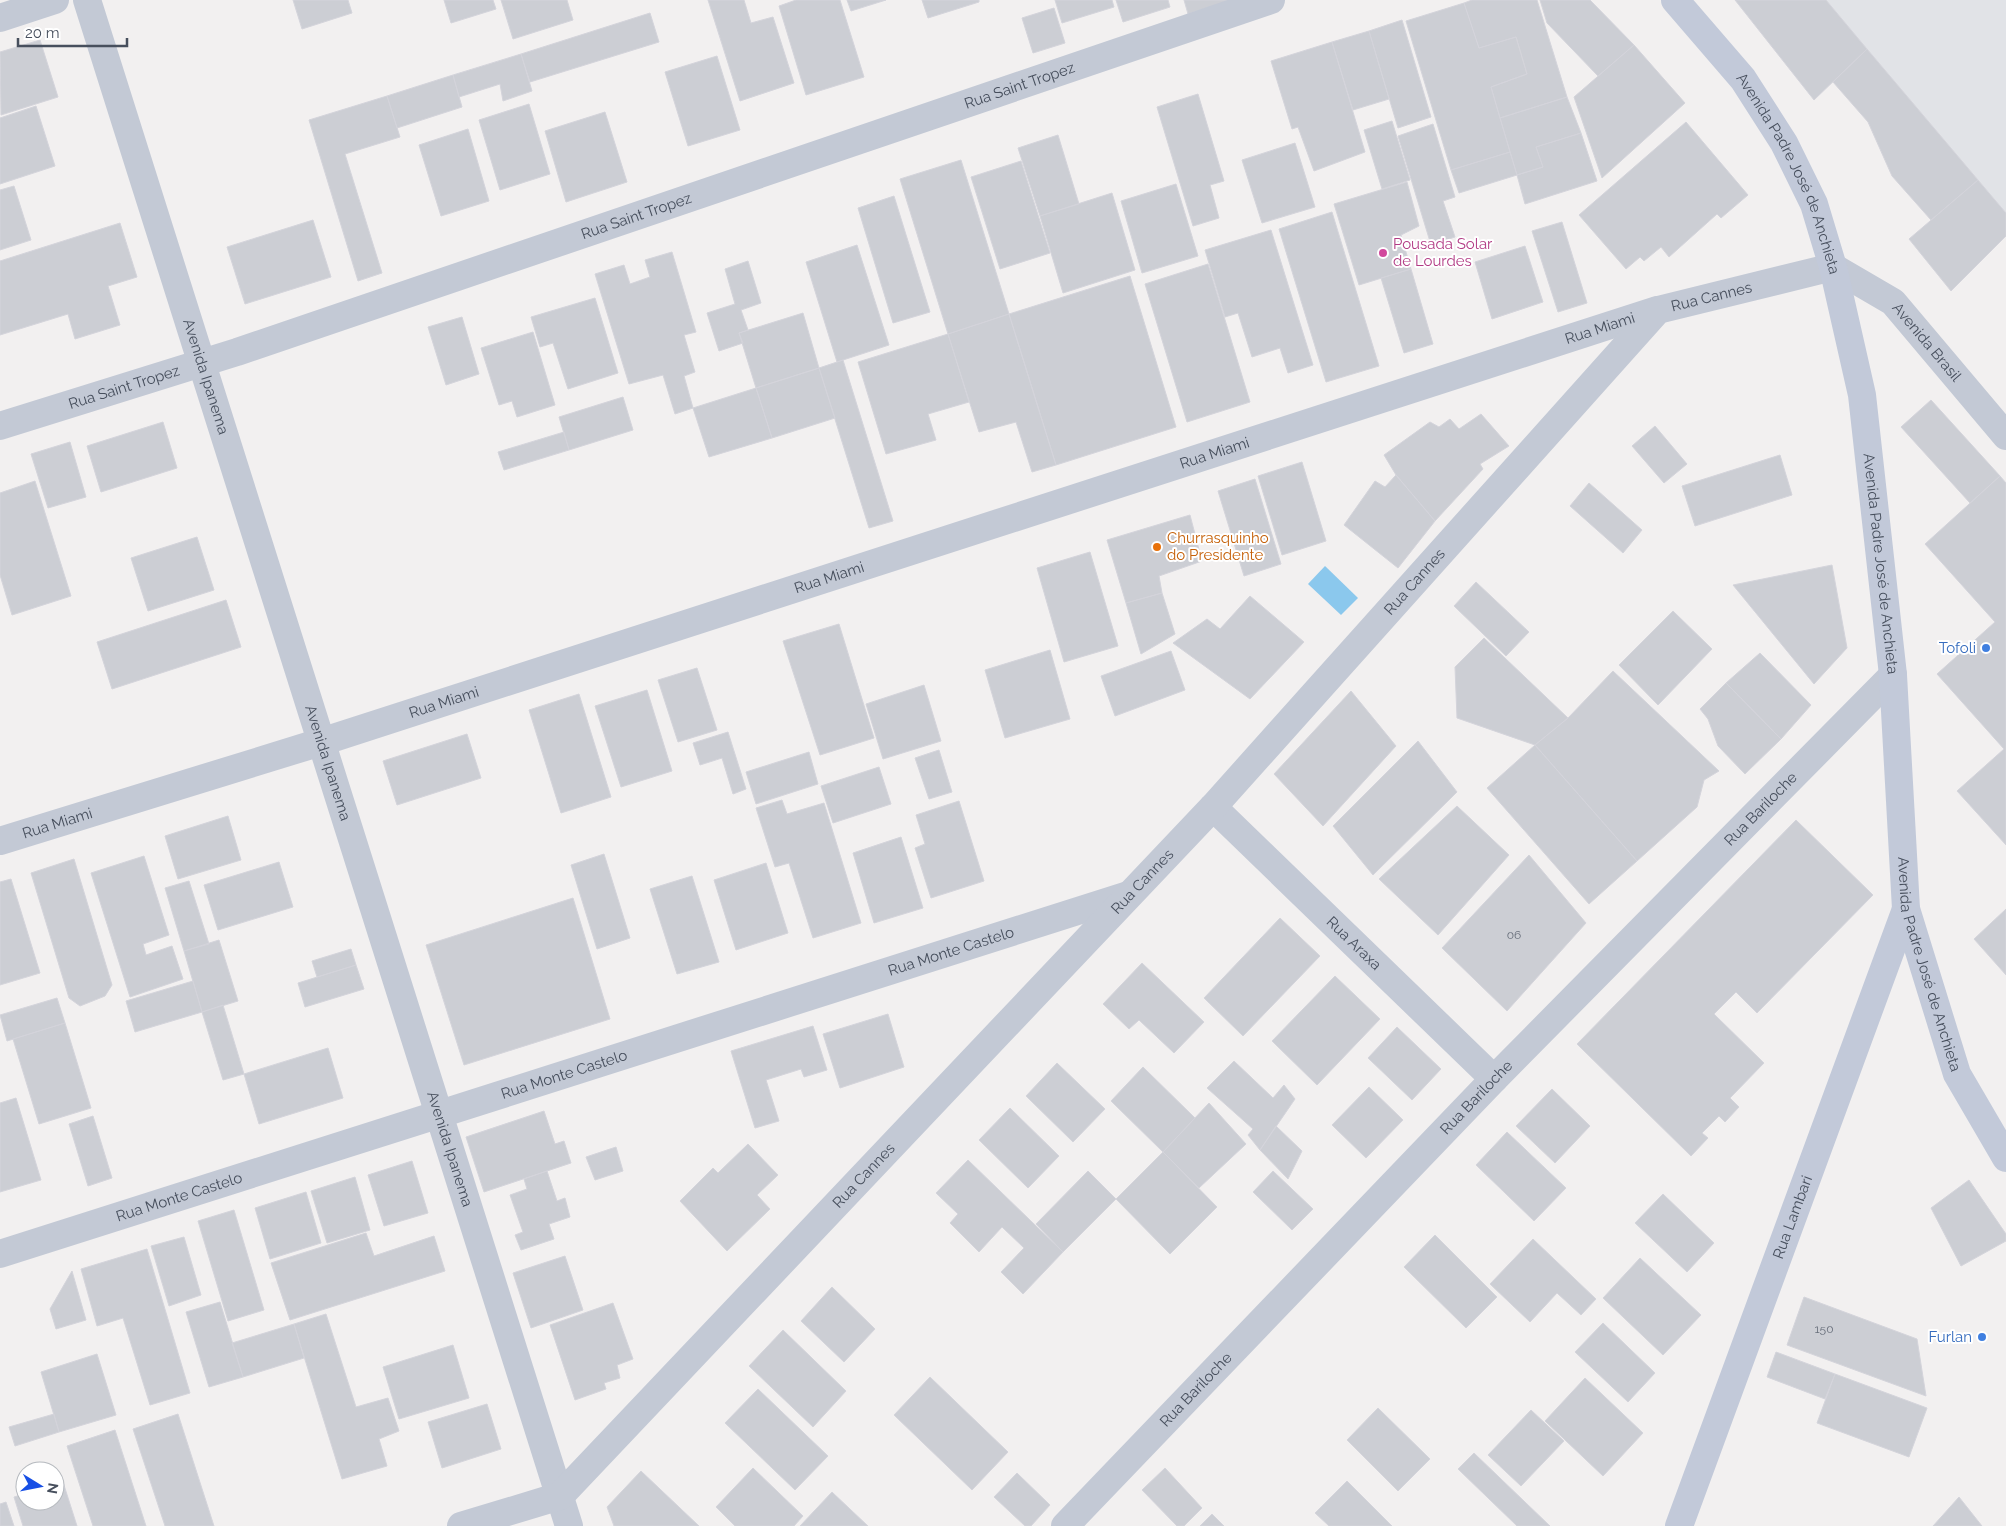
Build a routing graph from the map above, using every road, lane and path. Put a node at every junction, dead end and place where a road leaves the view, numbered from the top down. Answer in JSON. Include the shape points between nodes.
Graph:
{"nodes":[{"id":1,"x":56,"y":0,"type":"edge"},
{"id":2,"x":87,"y":0,"type":"edge"},
{"id":3,"x":1272,"y":0,"type":"edge"},
{"id":4,"x":1675,"y":0,"type":"edge"},
{"id":5,"x":0,"y":18,"type":"edge"},
{"id":6,"x":1833,"y":267,"type":"junction"},
{"id":7,"x":1658,"y":310,"type":"junction"},
{"id":8,"x":201,"y":363,"type":"junction"},
{"id":9,"x":0,"y":426,"type":"edge"},
{"id":10,"x":2006,"y":436,"type":"edge"},
{"id":11,"x":1893,"y":675,"type":"junction"},
{"id":12,"x":321,"y":742,"type":"junction"},
{"id":13,"x":1213,"y":807,"type":"junction"},
{"id":14,"x":0,"y":841,"type":"edge"},
{"id":15,"x":1130,"y":895,"type":"junction"},
{"id":16,"x":1906,"y":909,"type":"junction"},
{"id":17,"x":1494,"y":1079,"type":"junction"},
{"id":18,"x":439,"y":1114,"type":"junction"},
{"id":19,"x":2006,"y":1158,"type":"edge"},
{"id":20,"x":0,"y":1254,"type":"edge"},
{"id":21,"x":560,"y":1496,"type":"junction"},
{"id":22,"x":461,"y":1526,"type":"edge"},
{"id":23,"x":570,"y":1526,"type":"edge"},
{"id":24,"x":1064,"y":1526,"type":"edge"},
{"id":25,"x":1678,"y":1526,"type":"edge"}],
"edges":[{"from":1,"to":5,"type":"street"},
{"from":2,"to":8,"type":"street","name":"Avenida Ipanema"},
{"from":3,"to":8,"type":"street","name":"Rua Saint Tropez"},
{"from":4,"to":6,"type":"main road","name":"Avenida Padre José de Anchieta","via":[[1743,79],[1784,143],[1814,204]]},
{"from":6,"to":7,"type":"street","name":"Rua Cannes"},
{"from":6,"to":10,"type":"street","name":"Avenida Brasil","via":[[1893,302]]},
{"from":6,"to":11,"type":"main road","name":"Avenida Padre José de Anchieta","via":[[1862,395]]},
{"from":7,"to":12,"type":"street","name":"Rua Miami"},
{"from":7,"to":13,"type":"street","name":"Rua Cannes"},
{"from":8,"to":9,"type":"street","name":"Rua Saint Tropez"},
{"from":8,"to":12,"type":"street","name":"Avenida Ipanema"},
{"from":11,"to":16,"type":"main road","name":"Avenida Padre José de Anchieta"},
{"from":11,"to":17,"type":"street","name":"Rua Bariloche"},
{"from":12,"to":14,"type":"street","name":"Rua Miami"},
{"from":12,"to":18,"type":"street","name":"Avenida Ipanema"},
{"from":13,"to":15,"type":"street","name":"Rua Cannes"},
{"from":13,"to":17,"type":"street","name":"Rua Araxa"},
{"from":15,"to":18,"type":"street","name":"Rua Monte Castelo"},
{"from":15,"to":21,"type":"street","name":"Rua Cannes"},
{"from":16,"to":19,"type":"main road","name":"Avenida Padre José de Anchieta","via":[[1957,1074]]},
{"from":16,"to":25,"type":"main road","name":"Rua Lambari"},
{"from":17,"to":24,"type":"street","name":"Rua Bariloche"},
{"from":18,"to":20,"type":"street","name":"Rua Monte Castelo"},
{"from":18,"to":21,"type":"street","name":"Avenida Ipanema"},
{"from":21,"to":22,"type":"street","name":"Rua Cannes"},
{"from":21,"to":23,"type":"street","name":"Avenida Ipanema"}]}
